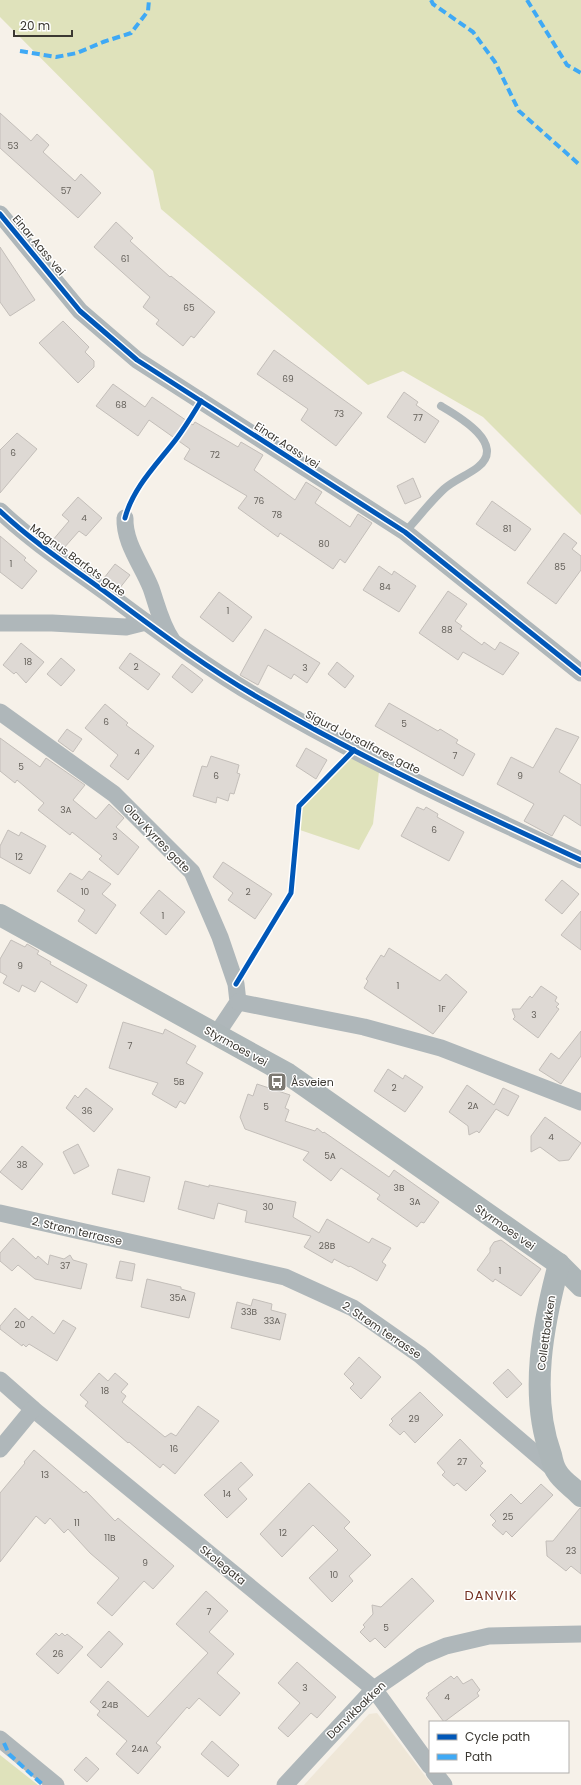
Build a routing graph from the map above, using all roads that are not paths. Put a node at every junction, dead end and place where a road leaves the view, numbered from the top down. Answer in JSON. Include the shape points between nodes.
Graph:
{"nodes":[{"id":1,"x":0,"y":214,"type":"edge"},
{"id":2,"x":441,"y":406,"type":"dead end"},
{"id":3,"x":0,"y":511,"type":"edge"},
{"id":4,"x":125,"y":518,"type":"dead end"},
{"id":5,"x":405,"y":532,"type":"junction"},
{"id":6,"x":146,"y":622,"type":"junction"},
{"id":7,"x":0,"y":623,"type":"edge"},
{"id":8,"x":173,"y":641,"type":"junction"},
{"id":9,"x":581,"y":673,"type":"edge"},
{"id":10,"x":0,"y":712,"type":"edge"},
{"id":11,"x":581,"y":860,"type":"edge"},
{"id":12,"x":0,"y":915,"type":"edge"},
{"id":13,"x":238,"y":1002,"type":"junction"},
{"id":14,"x":216,"y":1035,"type":"junction"},
{"id":15,"x":581,"y":1102,"type":"edge"},
{"id":16,"x":0,"y":1213,"type":"edge"},
{"id":17,"x":558,"y":1264,"type":"junction"},
{"id":18,"x":581,"y":1286,"type":"edge"},
{"id":19,"x":0,"y":1380,"type":"edge"},
{"id":20,"x":33,"y":1409,"type":"junction"},
{"id":21,"x":0,"y":1449,"type":"edge"},
{"id":22,"x":557,"y":1472,"type":"junction"},
{"id":23,"x":581,"y":1496,"type":"edge"},
{"id":24,"x":581,"y":1634,"type":"edge"},
{"id":25,"x":374,"y":1689,"type":"junction"},
{"id":26,"x":0,"y":1739,"type":"edge"},
{"id":27,"x":429,"y":1765,"type":"edge"},
{"id":28,"x":435,"y":1773,"type":"edge"},
{"id":29,"x":56,"y":1785,"type":"edge"},
{"id":30,"x":285,"y":1785,"type":"edge"},
{"id":31,"x":444,"y":1785,"type":"edge"}],
"edges":[{"from":1,"to":5,"type":"street","name":"Einar Aass vei","via":[[80,311],[137,360]]},
{"from":2,"to":5,"type":"lane","via":[[464,420],[482,437],[487,450],[479,466],[445,488]]},
{"from":3,"to":6,"type":"street","name":"Magnus Barfots gate","via":[[22,531]]},
{"from":4,"to":8,"type":"street","via":[[130,544],[150,587],[166,632]]},
{"from":5,"to":9,"type":"street","name":"Einar Aass vei"},
{"from":6,"to":7,"type":"street","via":[[126,627]]},
{"from":6,"to":8,"type":"street","name":"Sigurd Jorsalfares gate"},
{"from":8,"to":11,"type":"street","name":"Sigurd Jorsalfares gate","via":[[266,702],[380,763]]},
{"from":10,"to":13,"type":"street","name":"Olav Kyrres gate","via":[[114,794],[192,872],[220,937],[236,984]]},
{"from":12,"to":14,"type":"main road","name":"Styrmoes vei"},
{"from":13,"to":14,"type":"street"},
{"from":13,"to":15,"type":"street","via":[[364,1027],[440,1048]]},
{"from":14,"to":17,"type":"main road","name":"Styrmoes vei","via":[[288,1074]]},
{"from":16,"to":22,"type":"street","name":"2. Strøm terrasse","via":[[285,1277],[353,1308],[420,1355]]},
{"from":17,"to":18,"type":"main road","name":"Styrmoes vei"},
{"from":17,"to":22,"type":"main road","name":"Collettbakken","via":[[547,1318],[540,1378],[544,1427]]},
{"from":19,"to":20,"type":"street","name":"Skolegata"},
{"from":20,"to":21,"type":"street"},
{"from":20,"to":25,"type":"street","name":"Skolegata"},
{"from":22,"to":23,"type":"main road","name":"2. Strøm terrasse"},
{"from":24,"to":25,"type":"street","name":"Danvikbakken","via":[[489,1636],[452,1644],[422,1656]]},
{"from":25,"to":27,"type":"street","name":"Skolegata"},
{"from":25,"to":30,"type":"street","name":"Danvikbakken"},
{"from":26,"to":29,"type":"street"},
{"from":28,"to":31,"type":"street"}]}
